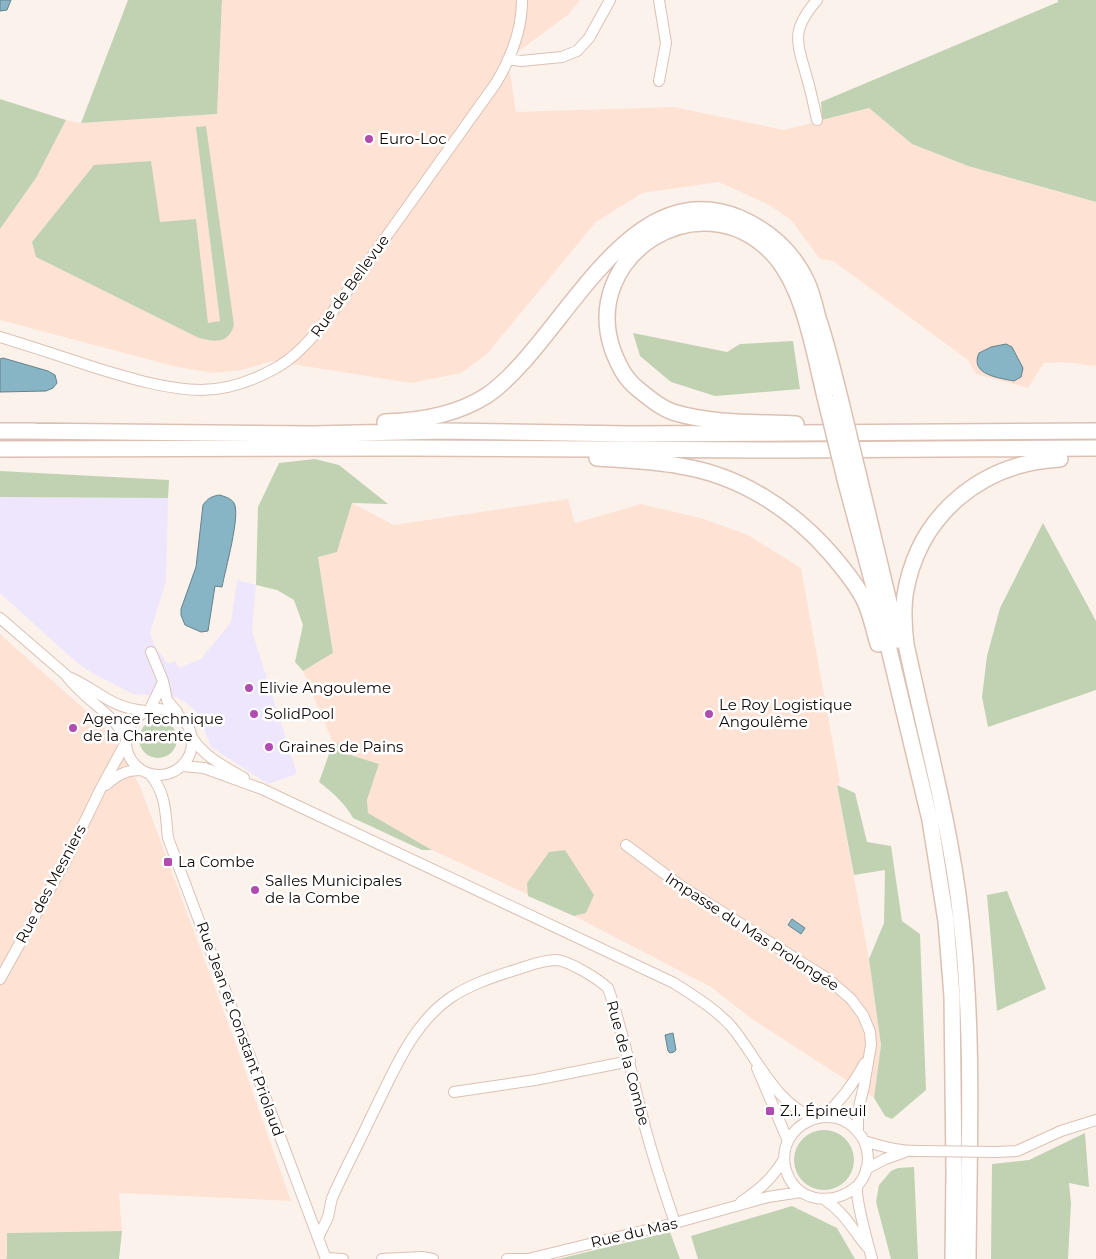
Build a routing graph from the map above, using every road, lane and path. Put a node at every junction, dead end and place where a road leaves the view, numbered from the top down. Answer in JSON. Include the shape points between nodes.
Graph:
{"nodes":[{"id":1,"x":522,"y":0,"type":"edge"},
{"id":2,"x":610,"y":0,"type":"edge"},
{"id":3,"x":659,"y":0,"type":"edge"},
{"id":4,"x":818,"y":0,"type":"edge"},
{"id":5,"x":508,"y":59,"type":"junction"},
{"id":6,"x":659,"y":81,"type":"dead end"},
{"id":7,"x":817,"y":120,"type":"dead end"},
{"id":8,"x":0,"y":337,"type":"edge"},
{"id":9,"x":832,"y":397,"type":"junction"},
{"id":10,"x":0,"y":431,"type":"edge"},
{"id":11,"x":25,"y":431,"type":"junction"},
{"id":12,"x":1096,"y":431,"type":"edge"},
{"id":13,"x":975,"y":432,"type":"junction"},
{"id":14,"x":406,"y":448,"type":"junction"},
{"id":15,"x":1096,"y":448,"type":"edge"},
{"id":16,"x":0,"y":449,"type":"edge"},
{"id":17,"x":1096,"y":456,"type":"edge"},
{"id":18,"x":853,"y":480,"type":"junction"},
{"id":19,"x":0,"y":618,"type":"edge"},
{"id":20,"x":151,"y":652,"type":"dead end"},
{"id":21,"x":66,"y":675,"type":"junction"},
{"id":22,"x":163,"y":681,"type":"junction"},
{"id":23,"x":148,"y":710,"type":"junction"},
{"id":24,"x":178,"y":714,"type":"junction"},
{"id":25,"x":193,"y":739,"type":"junction"},
{"id":26,"x":126,"y":741,"type":"junction"},
{"id":27,"x":932,"y":762,"type":"junction"},
{"id":28,"x":183,"y":766,"type":"junction"},
{"id":29,"x":146,"y":772,"type":"junction"},
{"id":30,"x":173,"y":772,"type":"junction"},
{"id":31,"x":101,"y":788,"type":"junction"},
{"id":32,"x":262,"y":789,"type":"junction"},
{"id":33,"x":163,"y":796,"type":"junction"},
{"id":34,"x":930,"y":820,"type":"junction"},
{"id":35,"x":626,"y":845,"type":"dead end"},
{"id":36,"x":0,"y":980,"type":"edge"},
{"id":37,"x":753,"y":1058,"type":"junction"},
{"id":38,"x":868,"y":1058,"type":"junction"},
{"id":39,"x":630,"y":1061,"type":"junction"},
{"id":40,"x":454,"y":1092,"type":"dead end"},
{"id":41,"x":819,"y":1117,"type":"junction"},
{"id":42,"x":1096,"y":1120,"type":"edge"},
{"id":43,"x":858,"y":1130,"type":"junction"},
{"id":44,"x":788,"y":1141,"type":"junction"},
{"id":45,"x":864,"y":1141,"type":"junction"},
{"id":46,"x":906,"y":1152,"type":"junction"},
{"id":47,"x":784,"y":1159,"type":"junction"},
{"id":48,"x":866,"y":1169,"type":"junction"},
{"id":49,"x":857,"y":1186,"type":"junction"},
{"id":50,"x":801,"y":1192,"type":"junction"},
{"id":51,"x":825,"y":1200,"type":"junction"},
{"id":52,"x":732,"y":1208,"type":"junction"},
{"id":53,"x":675,"y":1224,"type":"junction"},
{"id":54,"x":318,"y":1238,"type":"junction"},
{"id":55,"x":871,"y":1254,"type":"edge"},
{"id":56,"x":326,"y":1258,"type":"edge"},
{"id":57,"x":343,"y":1259,"type":"edge"},
{"id":58,"x":382,"y":1259,"type":"edge"},
{"id":59,"x":433,"y":1259,"type":"edge"},
{"id":60,"x":507,"y":1259,"type":"edge"},
{"id":61,"x":952,"y":1259,"type":"edge"},
{"id":62,"x":968,"y":1259,"type":"edge"}],
"edges":[{"from":1,"to":5,"type":"street","name":"Rue de Bellevue","via":[[522,14]]},
{"from":2,"to":5,"type":"street","via":[[589,38],[577,51],[562,57]]},
{"from":3,"to":6,"type":"street","via":[[666,43]]},
{"from":4,"to":7,"type":"street","via":[[803,18],[797,44]]},
{"from":5,"to":8,"type":"street","name":"Rue de Bellevue","via":[[496,83],[326,321],[309,342],[275,369],[248,381],[201,390],[117,374]]},
{"from":9,"to":11,"type":"highway","via":[[830,354],[807,282],[785,248],[771,234],[730,214],[680,212],[659,220],[627,241],[607,260],[513,373],[486,396],[455,411],[403,422]]},
{"from":9,"to":13,"type":"highway","via":[[799,298],[785,269],[755,238],[713,223],[690,223],[669,228],[649,239],[618,274],[606,316],[609,340],[618,365],[629,382],[675,413],[712,420]]},
{"from":9,"to":18,"type":"highway","bridge":true},
{"from":10,"to":11,"type":"highway"},
{"from":11,"to":13,"type":"highway","via":[[314,434],[444,431],[629,434]]},
{"from":12,"to":13,"type":"highway"},
{"from":14,"to":15,"type":"highway"},
{"from":14,"to":16,"type":"highway"},
{"from":14,"to":34,"type":"highway","via":[[636,460],[682,466],[749,488],[784,509],[813,533],[845,570],[865,602]]},
{"from":17,"to":27,"type":"highway","via":[[1025,463],[982,481],[942,514],[922,544],[907,588],[904,627]]},
{"from":18,"to":27,"type":"highway"},
{"from":18,"to":34,"type":"highway","via":[[877,601]]},
{"from":19,"to":21,"type":"street"},
{"from":20,"to":22,"type":"street"},
{"from":21,"to":23,"type":"street","via":[[109,702]]},
{"from":21,"to":26,"type":"street","via":[[113,720]]},
{"from":22,"to":23,"type":"street"},
{"from":22,"to":24,"type":"street","via":[[168,700]]},
{"from":23,"to":24,"type":"street","via":[[160,708]]},
{"from":23,"to":26,"type":"street","via":[[135,718]]},
{"from":24,"to":25,"type":"street","via":[[186,721]]},
{"from":25,"to":28,"type":"street","via":[[189,758]]},
{"from":25,"to":32,"type":"street","via":[[209,756]]},
{"from":26,"to":29,"type":"street","via":[[130,759]]},
{"from":26,"to":31,"type":"street","name":"Rue des Mesniers"},
{"from":27,"to":62,"type":"highway","via":[[955,872],[965,957],[969,1042]]},
{"from":28,"to":30,"type":"street"},
{"from":28,"to":32,"type":"street","via":[[204,768]]},
{"from":29,"to":30,"type":"street","via":[[162,775]]},
{"from":29,"to":31,"type":"street","name":"Rue des Mesniers","via":[[132,770],[122,773]]},
{"from":29,"to":33,"type":"street","name":"Rue Jean et Constant Priolaud","via":[[159,785]]},
{"from":30,"to":33,"type":"street","name":"Rue Jean et Constant Priolaud"},
{"from":31,"to":36,"type":"street","name":"Rue des Mesniers","via":[[66,860]]},
{"from":32,"to":37,"type":"street","via":[[674,983],[722,1017]]},
{"from":33,"to":54,"type":"street","name":"Rue Jean et Constant Priolaud","via":[[168,838]]},
{"from":34,"to":61,"type":"highway","via":[[946,921],[952,996]]},
{"from":35,"to":38,"type":"street","name":"Impasse du Mas Prolongée","via":[[681,886],[828,979],[851,999],[870,1032]]},
{"from":37,"to":41,"type":"street","via":[[787,1102],[796,1110]]},
{"from":37,"to":44,"type":"street"},
{"from":38,"to":41,"type":"street","via":[[855,1081],[832,1109]]},
{"from":38,"to":43,"type":"street","name":"Impasse du Mas Prolongée","via":[[858,1111]]},
{"from":39,"to":40,"type":"street"},
{"from":39,"to":53,"type":"street","name":"Rue de la Combe","via":[[639,1106]]},
{"from":39,"to":54,"type":"street","name":"Rue de la Combe","via":[[608,988],[559,960],[496,976],[466,988],[428,1017],[412,1039],[346,1165]]},
{"from":41,"to":43,"type":"street","via":[[842,1120]]},
{"from":41,"to":44,"type":"street","via":[[798,1126]]},
{"from":42,"to":46,"type":"street","bridge":true,"via":[[1017,1151]]},
{"from":43,"to":45,"type":"street"},
{"from":44,"to":47,"type":"street"},
{"from":45,"to":46,"type":"street"},
{"from":45,"to":48,"type":"street","via":[[868,1160]]},
{"from":46,"to":48,"type":"street"},
{"from":47,"to":50,"type":"street","via":[[789,1177]]},
{"from":47,"to":52,"type":"street","name":"Rue du Mas","via":[[772,1178]]},
{"from":48,"to":49,"type":"street"},
{"from":49,"to":51,"type":"street","via":[[843,1196]]},
{"from":49,"to":55,"type":"street"},
{"from":50,"to":51,"type":"street"},
{"from":50,"to":52,"type":"street","name":"Rue du Mas","via":[[768,1197]]},
{"from":51,"to":55,"type":"street","via":[[845,1217]]},
{"from":52,"to":53,"type":"street","name":"Rue du Mas"},
{"from":53,"to":60,"type":"street","name":"Rue du Mas","via":[[528,1259]]},
{"from":54,"to":56,"type":"street","name":"Rue Jean et Constant Priolaud"},
{"from":56,"to":57,"type":"street"},
{"from":58,"to":59,"type":"street"}]}
